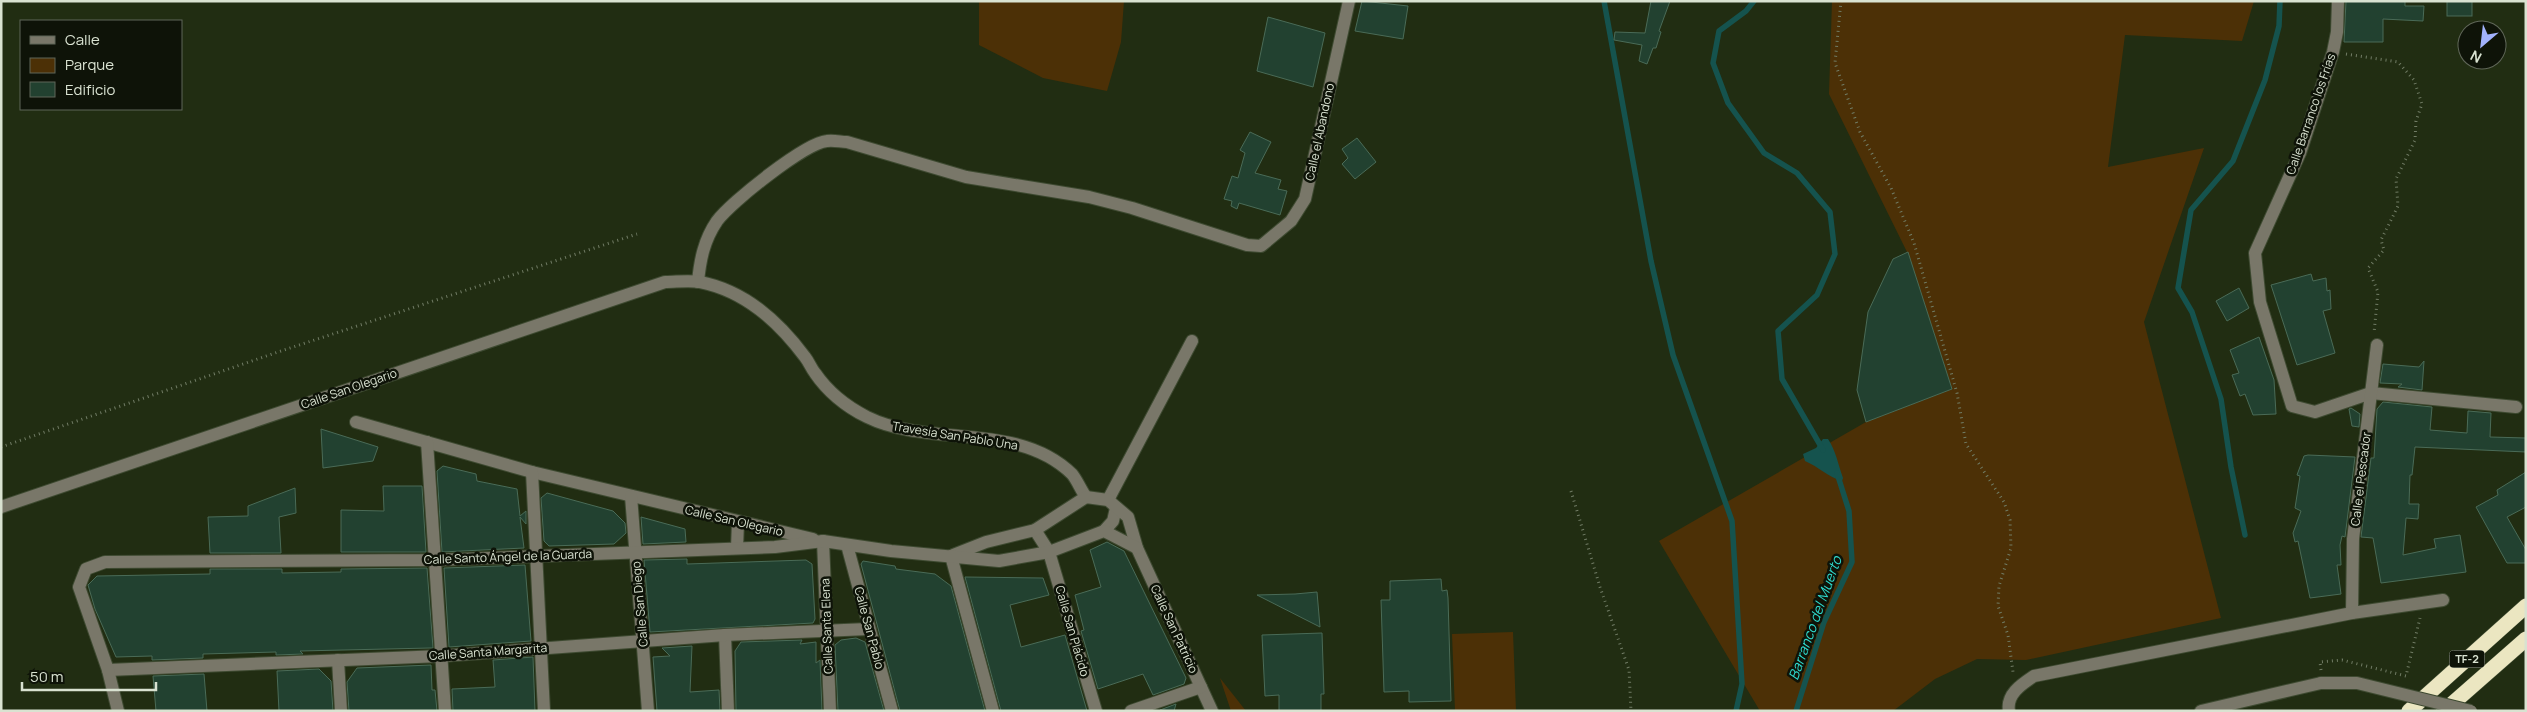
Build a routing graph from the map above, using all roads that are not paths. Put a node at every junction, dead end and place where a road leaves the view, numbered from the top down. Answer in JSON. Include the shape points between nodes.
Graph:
{"nodes":[{"id":1,"x":1349,"y":1,"type":"edge"},
{"id":2,"x":2338,"y":1,"type":"edge"},
{"id":3,"x":698,"y":282,"type":"junction"},
{"id":4,"x":784,"y":330,"type":"joint"},
{"id":5,"x":1192,"y":341,"type":"dead end"},
{"id":6,"x":2377,"y":344,"type":"road end"},
{"id":7,"x":2371,"y":393,"type":"junction"},
{"id":8,"x":2516,"y":407,"type":"dead end"},
{"id":9,"x":356,"y":422,"type":"dead end"},
{"id":10,"x":427,"y":442,"type":"junction"},
{"id":11,"x":532,"y":472,"type":"junction"},
{"id":12,"x":631,"y":496,"type":"junction"},
{"id":13,"x":1086,"y":497,"type":"junction"},
{"id":14,"x":1112,"y":504,"type":"junction"},
{"id":15,"x":1,"y":507,"type":"edge"},
{"id":16,"x":738,"y":522,"type":"junction"},
{"id":17,"x":1035,"y":530,"type":"junction"},
{"id":18,"x":1104,"y":531,"type":"junction"},
{"id":19,"x":823,"y":541,"type":"junction"},
{"id":20,"x":847,"y":545,"type":"junction"},
{"id":21,"x":737,"y":548,"type":"junction"},
{"id":22,"x":1136,"y":548,"type":"junction"},
{"id":23,"x":1049,"y":552,"type":"junction"},
{"id":24,"x":636,"y":554,"type":"junction"},
{"id":25,"x":538,"y":556,"type":"junction"},
{"id":26,"x":950,"y":556,"type":"junction"},
{"id":27,"x":436,"y":560,"type":"junction"},
{"id":28,"x":2443,"y":600,"type":"dead end"},
{"id":29,"x":2526,"y":606,"type":"edge"},
{"id":30,"x":2352,"y":613,"type":"junction"},
{"id":31,"x":868,"y":629,"type":"junction"},
{"id":32,"x":828,"y":631,"type":"junction"},
{"id":33,"x":725,"y":635,"type":"junction"},
{"id":34,"x":2526,"y":639,"type":"edge"},
{"id":35,"x":643,"y":643,"type":"junction"},
{"id":36,"x":540,"y":649,"type":"junction"},
{"id":37,"x":441,"y":656,"type":"junction"},
{"id":38,"x":338,"y":660,"type":"junction"},
{"id":39,"x":108,"y":670,"type":"junction"},
{"id":40,"x":1201,"y":687,"type":"junction"},
{"id":41,"x":118,"y":711,"type":"edge"},
{"id":42,"x":341,"y":711,"type":"edge"},
{"id":43,"x":445,"y":711,"type":"edge"},
{"id":44,"x":544,"y":711,"type":"edge"},
{"id":45,"x":648,"y":711,"type":"edge"},
{"id":46,"x":728,"y":711,"type":"edge"},
{"id":47,"x":830,"y":711,"type":"edge"},
{"id":48,"x":892,"y":711,"type":"edge"},
{"id":49,"x":993,"y":711,"type":"edge"},
{"id":50,"x":1096,"y":711,"type":"edge"},
{"id":51,"x":1131,"y":711,"type":"edge"},
{"id":52,"x":1212,"y":711,"type":"edge"},
{"id":53,"x":2009,"y":711,"type":"edge"},
{"id":54,"x":2201,"y":711,"type":"edge"},
{"id":55,"x":2409,"y":711,"type":"edge"},
{"id":56,"x":2444,"y":711,"type":"edge"},
{"id":57,"x":2471,"y":711,"type":"edge"}],
"edges":[{"from":1,"to":3,"type":"street","name":"Calle el Abandono","via":[[1305,199],[1291,221],[1261,246],[1247,245],[1089,197],[966,177],[847,142],[826,141],[792,159],[735,201],[718,220],[708,238],[700,259]]},
{"from":2,"to":7,"type":"street","name":"Calle Barranco los Frías","via":[[2333,52],[2300,153],[2255,253],[2260,302],[2292,406],[2315,412]]},
{"from":3,"to":4,"type":"street","name":"Calle San Olegario","via":[[755,304]]},
{"from":3,"to":15,"type":"street","name":"Calle San Olegario","via":[[665,282]]},
{"from":4,"to":13,"type":"street","name":"Travesía San Pablo Una","via":[[823,384],[855,411],[884,425],[1033,449],[1073,475]]},
{"from":5,"to":14,"type":"street"},
{"from":6,"to":7,"type":"street","name":"Calle el Pescador"},
{"from":7,"to":8,"type":"street","name":"Calle Barranco los Frías"},
{"from":7,"to":30,"type":"street","name":"Calle el Pescador","via":[[2353,539]]},
{"from":9,"to":10,"type":"street","name":"Calle San Olegario"},
{"from":10,"to":11,"type":"street","name":"Calle San Olegario"},
{"from":10,"to":27,"type":"street"},
{"from":11,"to":12,"type":"street","name":"Calle San Olegario"},
{"from":11,"to":25,"type":"street"},
{"from":12,"to":16,"type":"street","name":"Calle San Olegario"},
{"from":12,"to":24,"type":"street","name":"Calle San Diego"},
{"from":13,"to":14,"type":"street"},
{"from":13,"to":17,"type":"street","name":"Calle Santo Ángel de la Guarda"},
{"from":14,"to":18,"type":"street","via":[[1113,521]]},
{"from":14,"to":22,"type":"street","via":[[1128,517]]},
{"from":16,"to":19,"type":"street","name":"Calle San Olegario"},
{"from":16,"to":21,"type":"street"},
{"from":17,"to":23,"type":"street","name":"Calle San Plácido"},
{"from":17,"to":26,"type":"street","name":"Calle Santo Ángel de la Guarda","via":[[986,542]]},
{"from":18,"to":22,"type":"street"},
{"from":18,"to":23,"type":"street","name":"Calle Santo Ángel de la Guarda"},
{"from":19,"to":20,"type":"street","name":"Calle Santo Ángel de la Guarda"},
{"from":19,"to":21,"type":"street","name":"Calle Santo Ángel de la Guarda"},
{"from":19,"to":32,"type":"street","name":"Calle Santa Elena"},
{"from":20,"to":26,"type":"street","name":"Calle Santo Ángel de la Guarda"},
{"from":20,"to":31,"type":"street","name":"Calle San Pablo"},
{"from":21,"to":24,"type":"street","name":"Calle Santo Ángel de la Guarda"},
{"from":22,"to":40,"type":"street","name":"Calle San Patricio"},
{"from":23,"to":26,"type":"street","name":"Calle Santo Ángel de la Guarda","via":[[999,561]]},
{"from":23,"to":50,"type":"street","name":"Calle San Plácido"},
{"from":24,"to":25,"type":"street","name":"Calle Santo Ángel de la Guarda"},
{"from":24,"to":35,"type":"street","name":"Calle San Diego"},
{"from":25,"to":27,"type":"street","name":"Calle Santo Ángel de la Guarda"},
{"from":25,"to":36,"type":"street"},
{"from":26,"to":49,"type":"street"},
{"from":27,"to":37,"type":"street"},
{"from":27,"to":39,"type":"street","name":"Calle Santo Ángel de la Guarda","via":[[105,562],[86,569],[79,587]]},
{"from":28,"to":30,"type":"street"},
{"from":29,"to":55,"type":"highway","number":"TF-2"},
{"from":30,"to":53,"type":"street","via":[[2034,676],[2016,688]]},
{"from":31,"to":32,"type":"street","name":"Calle Santa Margarita"},
{"from":31,"to":48,"type":"street","name":"Calle San Pablo"},
{"from":32,"to":33,"type":"street","name":"Calle Santa Margarita"},
{"from":32,"to":47,"type":"street","name":"Calle Santa Elena"},
{"from":33,"to":35,"type":"street","name":"Calle Santa Margarita"},
{"from":33,"to":46,"type":"street"},
{"from":34,"to":56,"type":"highway","number":"TF-2"},
{"from":35,"to":36,"type":"street","name":"Calle Santa Margarita"},
{"from":35,"to":45,"type":"street","name":"Calle San Diego"},
{"from":36,"to":37,"type":"street","name":"Calle Santa Margarita"},
{"from":36,"to":44,"type":"street"},
{"from":37,"to":38,"type":"street","name":"Calle Santa Margarita"},
{"from":37,"to":43,"type":"street"},
{"from":38,"to":39,"type":"street","name":"Calle Santa Margarita"},
{"from":38,"to":42,"type":"street"},
{"from":39,"to":41,"type":"street"},
{"from":40,"to":51,"type":"street"},
{"from":40,"to":52,"type":"street","name":"Calle San Patricio"},
{"from":54,"to":57,"type":"street","bridge":true,"via":[[2321,683],[2357,683]]}]}
